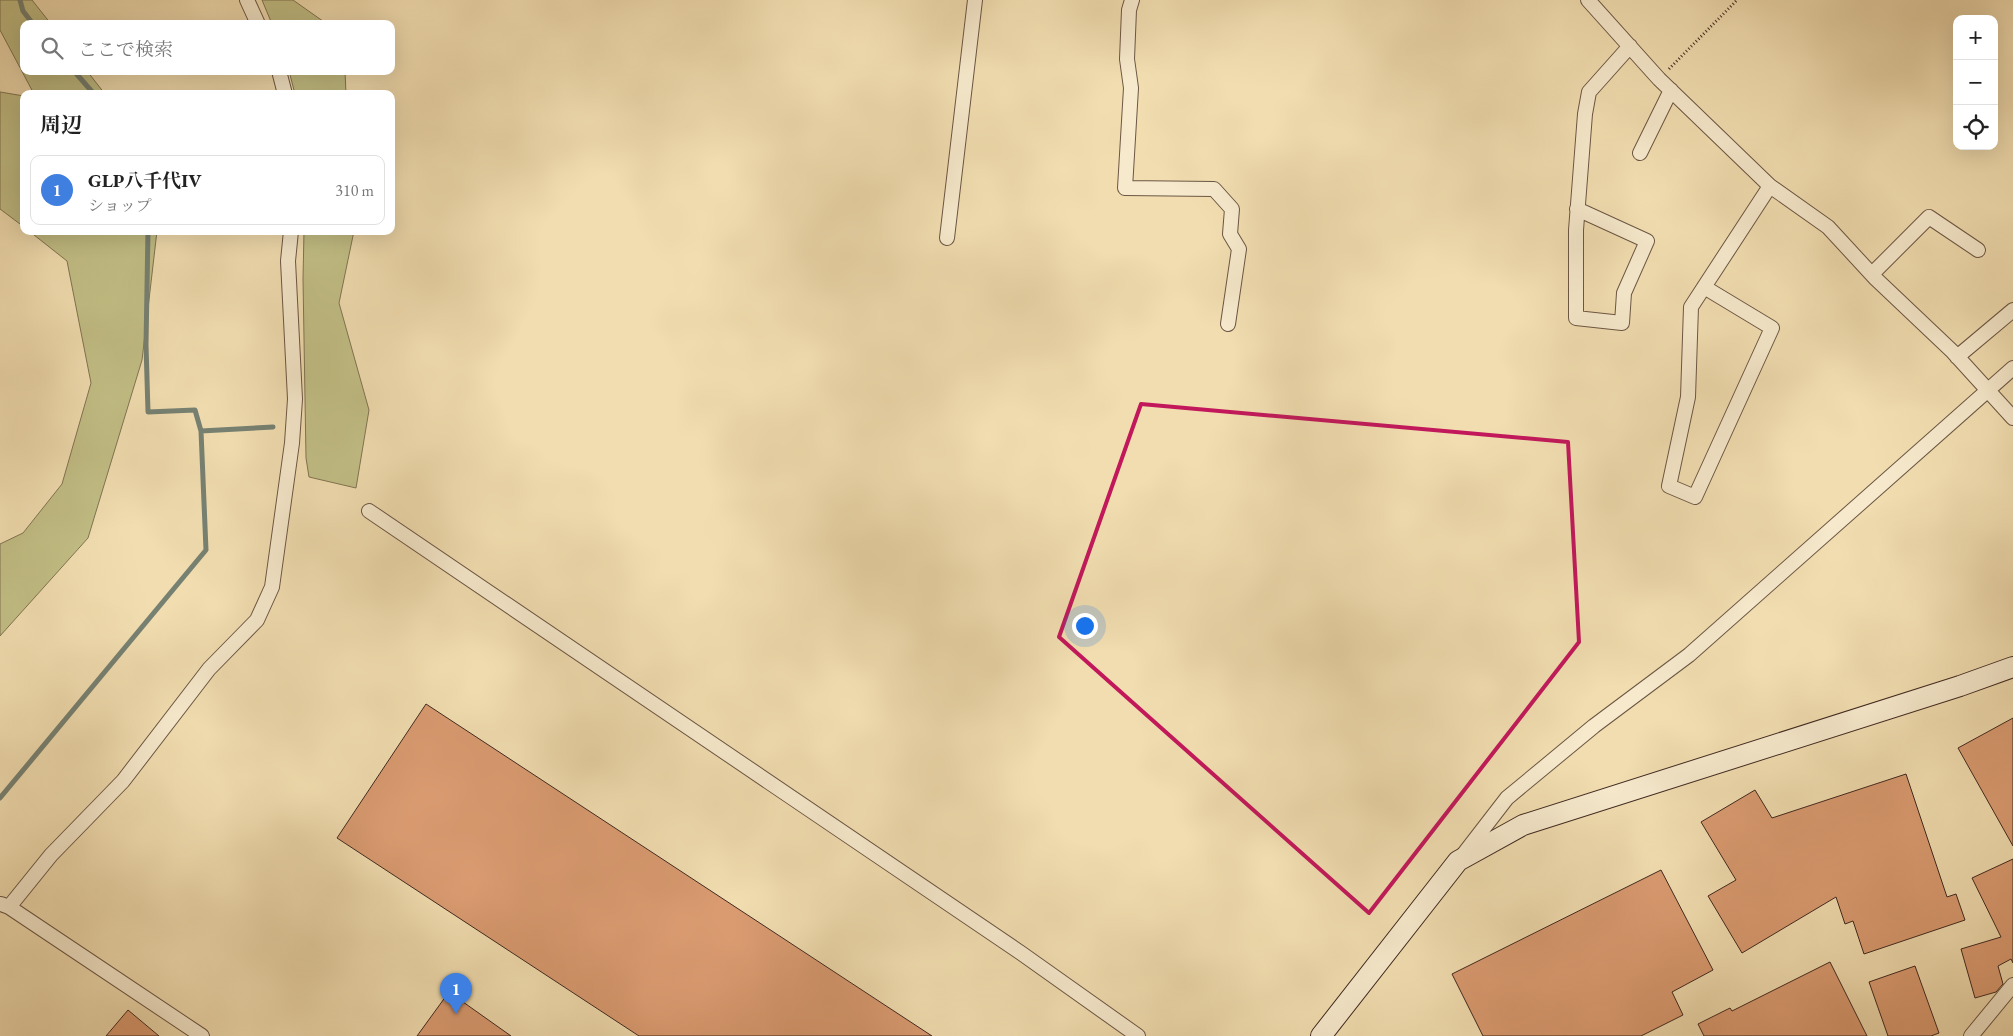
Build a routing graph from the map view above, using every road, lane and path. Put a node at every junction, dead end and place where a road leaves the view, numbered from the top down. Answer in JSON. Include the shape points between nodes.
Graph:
{"nodes":[{"id":1,"x":247,"y":0,"type":"edge"},
{"id":2,"x":975,"y":0,"type":"edge"},
{"id":3,"x":1132,"y":0,"type":"edge"},
{"id":4,"x":1588,"y":0,"type":"edge"},
{"id":5,"x":1738,"y":0,"type":"edge"},
{"id":6,"x":256,"y":20,"type":"edge"},
{"id":7,"x":1630,"y":46,"type":"junction"},
{"id":8,"x":280,"y":75,"type":"edge"},
{"id":9,"x":1659,"y":78,"type":"junction"},
{"id":10,"x":284,"y":90,"type":"edge"},
{"id":11,"x":1671,"y":90,"type":"junction"},
{"id":12,"x":1640,"y":153,"type":"dead end"},
{"id":13,"x":1770,"y":186,"type":"junction"},
{"id":14,"x":1578,"y":210,"type":"junction"},
{"id":15,"x":291,"y":235,"type":"edge"},
{"id":16,"x":946,"y":238,"type":"dead end"},
{"id":17,"x":1978,"y":250,"type":"dead end"},
{"id":18,"x":1872,"y":274,"type":"junction"},
{"id":19,"x":1704,"y":287,"type":"junction"},
{"id":20,"x":2013,"y":310,"type":"edge"},
{"id":21,"x":1228,"y":324,"type":"dead end"},
{"id":22,"x":1957,"y":357,"type":"junction"},
{"id":23,"x":2013,"y":368,"type":"edge"},
{"id":24,"x":1987,"y":390,"type":"junction"},
{"id":25,"x":2013,"y":418,"type":"edge"},
{"id":26,"x":369,"y":511,"type":"dead end"},
{"id":27,"x":2013,"y":667,"type":"edge"},
{"id":28,"x":1458,"y":861,"type":"junction"},
{"id":29,"x":4,"y":905,"type":"edge"},
{"id":30,"x":2013,"y":985,"type":"edge"},
{"id":31,"x":202,"y":1036,"type":"edge"},
{"id":32,"x":1138,"y":1036,"type":"edge"},
{"id":33,"x":1321,"y":1036,"type":"edge"},
{"id":34,"x":1971,"y":1036,"type":"edge"}],
"edges":[{"from":1,"to":6,"type":"street"},
{"from":2,"to":16,"type":"street"},
{"from":3,"to":21,"type":"street","via":[[1127,59],[1131,88],[1125,188],[1214,189],[1232,210],[1230,234],[1239,249]]},
{"from":4,"to":7,"type":"street"},
{"from":5,"to":9,"type":"path"},
{"from":7,"to":9,"type":"street"},
{"from":7,"to":14,"type":"street","via":[[1589,92]]},
{"from":8,"to":10,"type":"street"},
{"from":9,"to":11,"type":"street"},
{"from":11,"to":12,"type":"street"},
{"from":11,"to":13,"type":"street"},
{"from":13,"to":18,"type":"street","via":[[1828,227]]},
{"from":13,"to":19,"type":"street"},
{"from":14,"to":14,"type":"street","via":[[1576,318],[1622,323],[1624,293],[1647,241]]},
{"from":15,"to":29,"type":"street","via":[[288,262],[295,399],[272,587],[257,620],[209,669],[123,782]]},
{"from":17,"to":18,"type":"street","via":[[1930,217]]},
{"from":18,"to":22,"type":"street"},
{"from":19,"to":19,"type":"street","via":[[1691,306],[1688,397],[1669,486],[1695,497],[1772,328]]},
{"from":20,"to":22,"type":"street"},
{"from":22,"to":24,"type":"street"},
{"from":23,"to":24,"type":"street"},
{"from":24,"to":25,"type":"street"},
{"from":24,"to":28,"type":"street","via":[[1689,655],[1594,726],[1507,798]]},
{"from":26,"to":32,"type":"street","via":[[1021,953]]},
{"from":27,"to":28,"type":"street","via":[[1523,825]]},
{"from":28,"to":33,"type":"street"},
{"from":29,"to":31,"type":"street"},
{"from":30,"to":34,"type":"street"}]}
